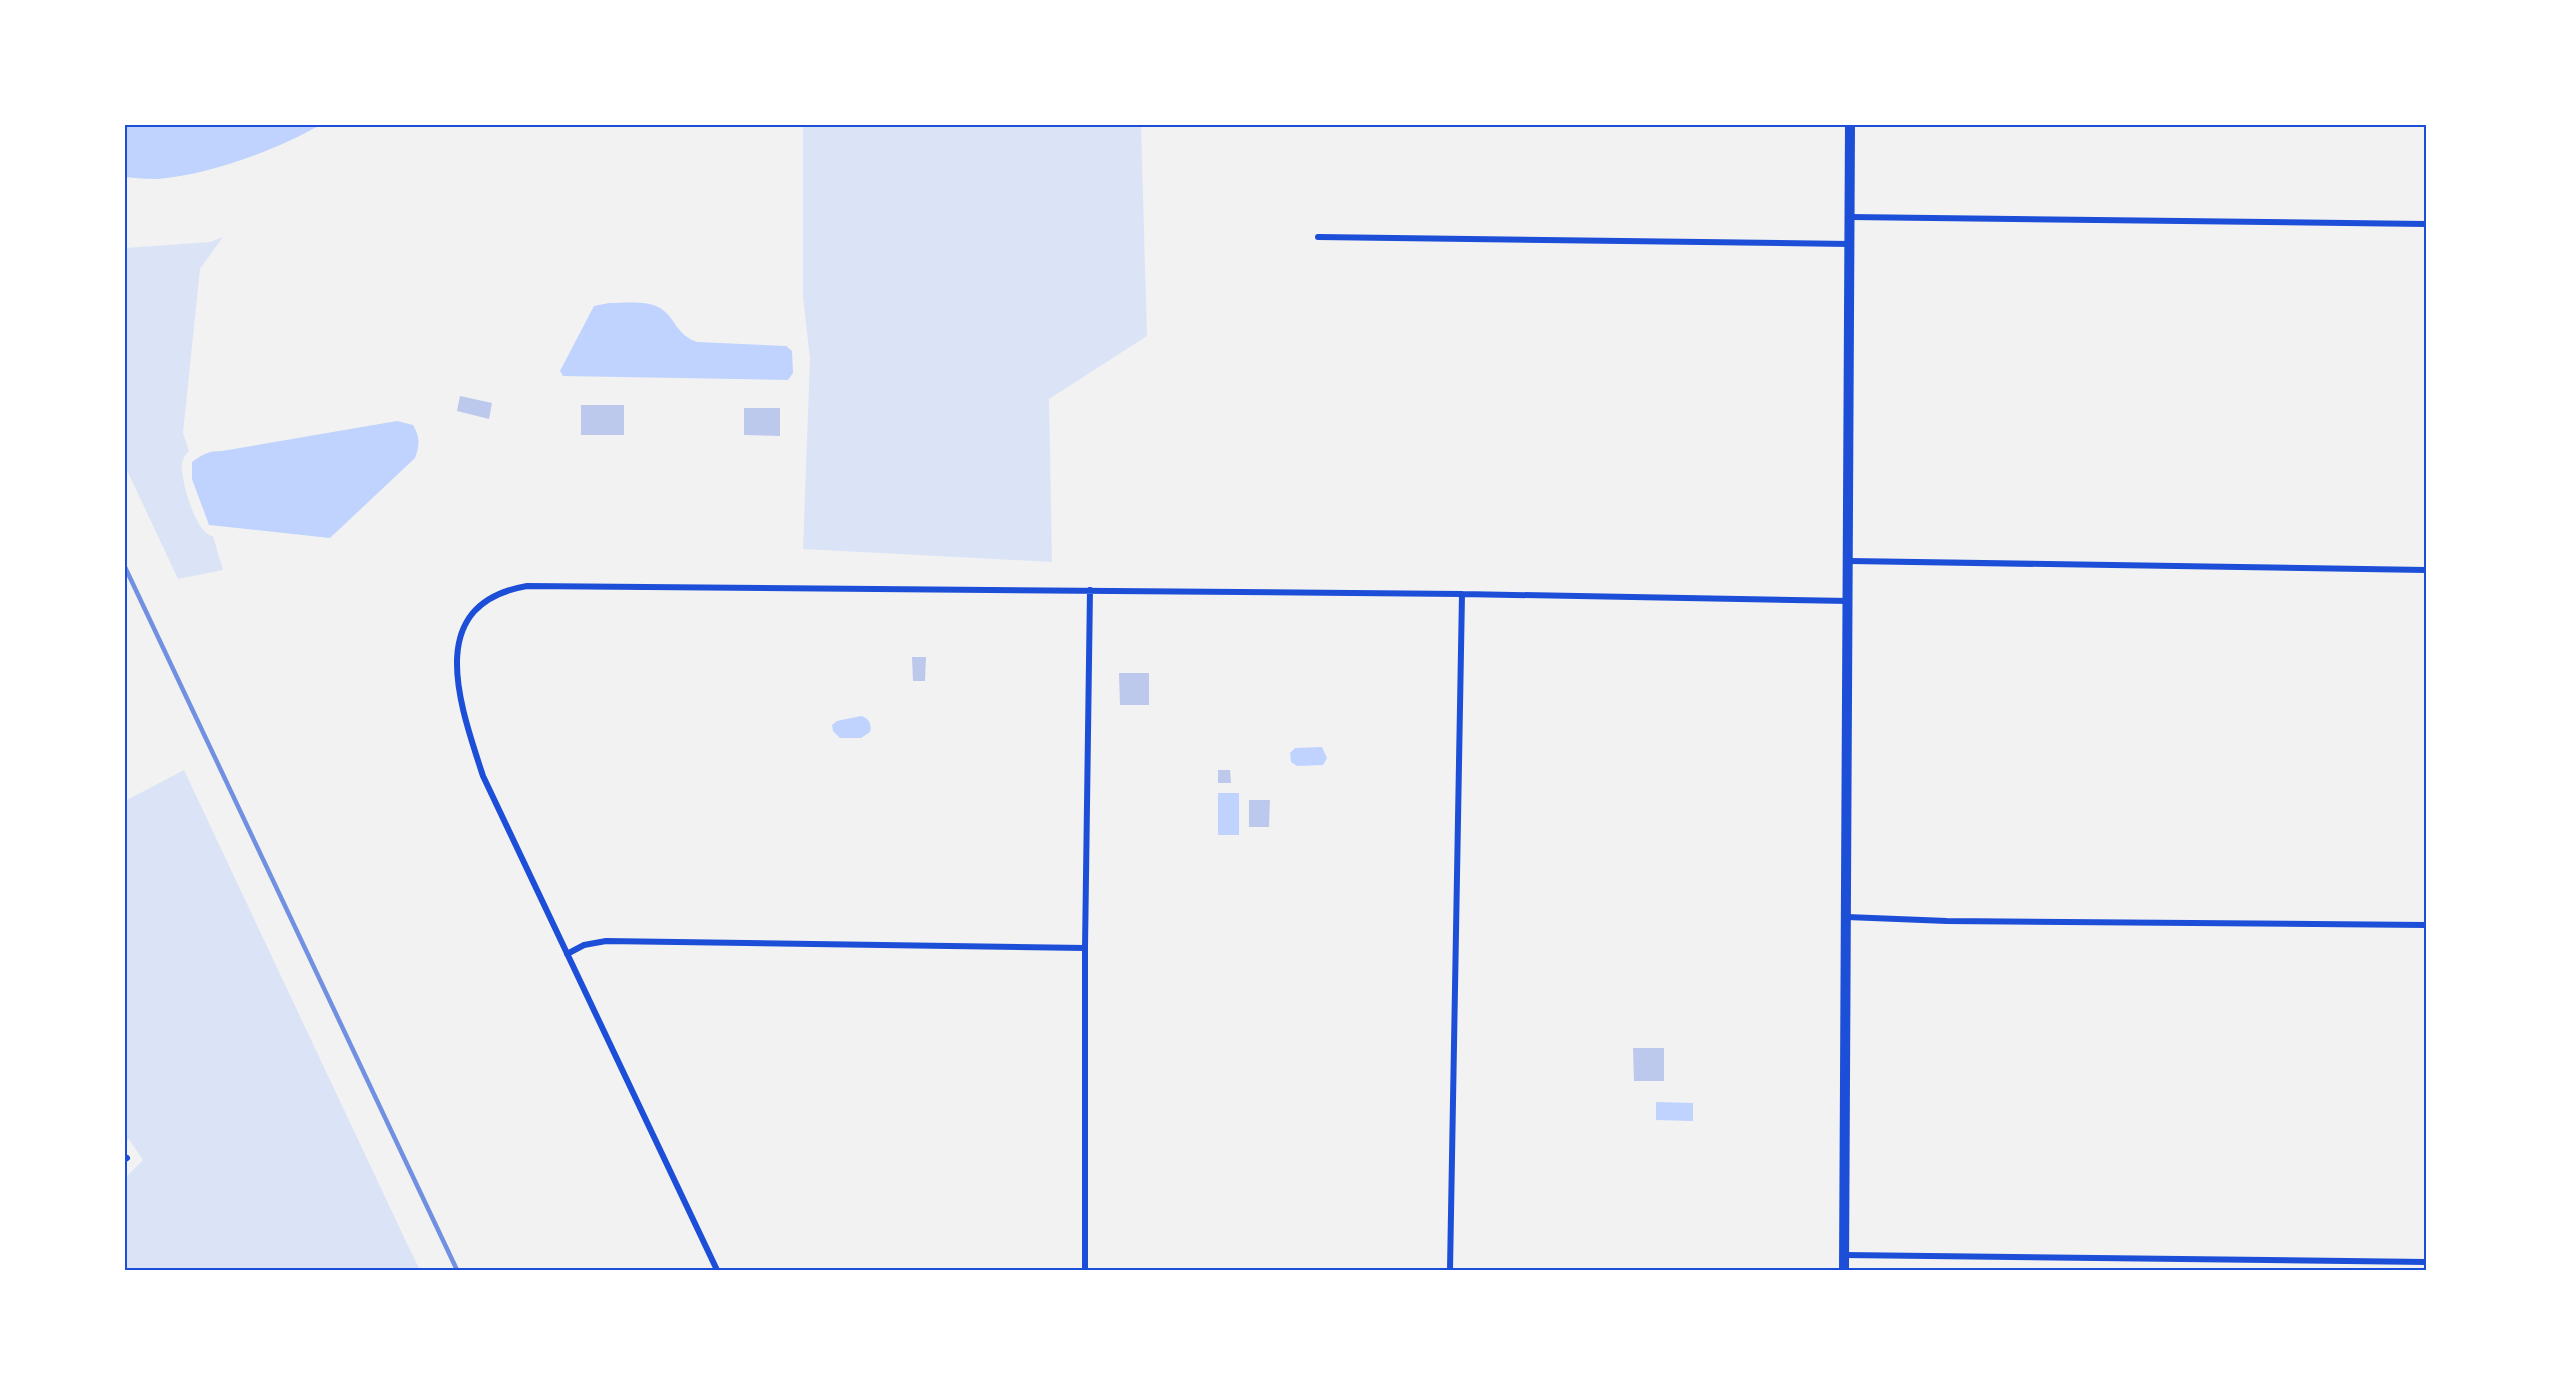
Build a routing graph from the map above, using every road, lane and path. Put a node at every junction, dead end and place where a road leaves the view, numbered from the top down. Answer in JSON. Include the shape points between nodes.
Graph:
{"nodes":[{"id":1,"x":1850,"y":124,"type":"edge"},
{"id":2,"x":1850,"y":217,"type":"junction"},
{"id":3,"x":2427,"y":224,"type":"edge"},
{"id":4,"x":1318,"y":237,"type":"dead end"},
{"id":5,"x":1850,"y":244,"type":"junction"},
{"id":6,"x":1850,"y":561,"type":"junction"},
{"id":7,"x":2427,"y":570,"type":"edge"},
{"id":8,"x":1090,"y":590,"type":"junction"},
{"id":9,"x":1462,"y":594,"type":"junction"},
{"id":10,"x":1849,"y":602,"type":"junction"},
{"id":11,"x":1847,"y":917,"type":"junction"},
{"id":12,"x":2427,"y":925,"type":"edge"},
{"id":13,"x":1085,"y":948,"type":"junction"},
{"id":14,"x":567,"y":954,"type":"junction"},
{"id":15,"x":1844,"y":1255,"type":"junction"},
{"id":16,"x":2427,"y":1262,"type":"edge"},
{"id":17,"x":717,"y":1270,"type":"edge"},
{"id":18,"x":1085,"y":1270,"type":"edge"},
{"id":19,"x":1450,"y":1270,"type":"edge"},
{"id":20,"x":1844,"y":1270,"type":"edge"}],
"edges":[{"from":1,"to":2,"type":"street"},
{"from":2,"to":3,"type":"street"},
{"from":2,"to":5,"type":"street"},
{"from":4,"to":5,"type":"street"},
{"from":5,"to":6,"type":"street"},
{"from":6,"to":7,"type":"street"},
{"from":6,"to":10,"type":"street"},
{"from":8,"to":9,"type":"street"},
{"from":8,"to":13,"type":"street"},
{"from":8,"to":14,"type":"street","via":[[527,586],[505,589],[488,598],[472,613],[456,650],[468,730],[483,776]]},
{"from":9,"to":10,"type":"street"},
{"from":9,"to":19,"type":"street"},
{"from":10,"to":11,"type":"street"},
{"from":11,"to":12,"type":"street"},
{"from":11,"to":15,"type":"street"},
{"from":13,"to":14,"type":"street","via":[[606,942],[584,945]]},
{"from":13,"to":18,"type":"street"},
{"from":14,"to":17,"type":"street"},
{"from":15,"to":16,"type":"street"},
{"from":15,"to":20,"type":"street"}]}
